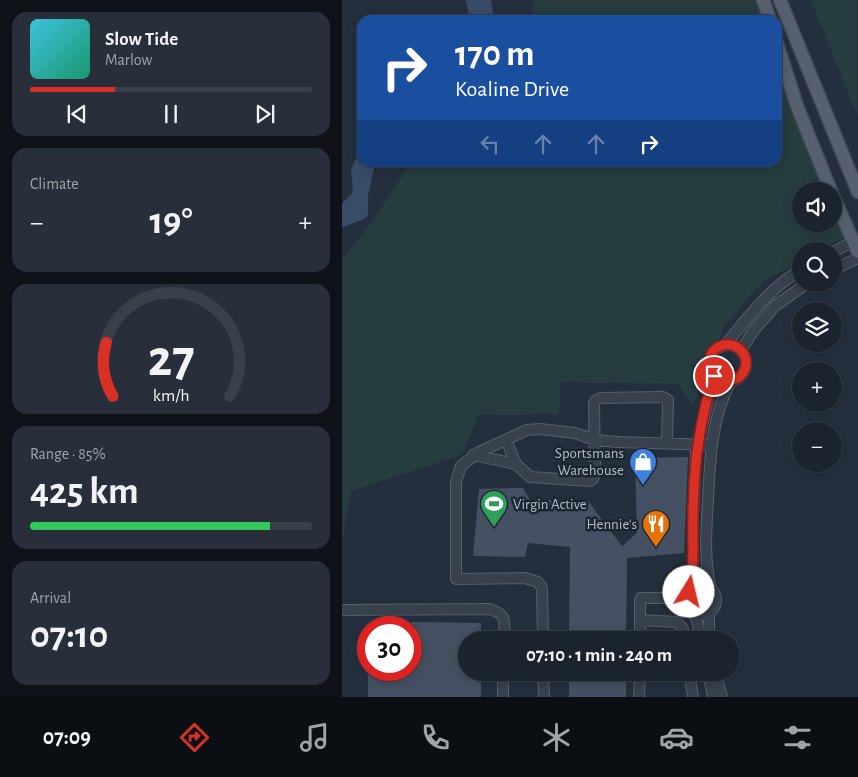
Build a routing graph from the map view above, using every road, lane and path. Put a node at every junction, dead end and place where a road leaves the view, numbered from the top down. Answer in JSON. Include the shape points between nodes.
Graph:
{"nodes":[{"id":1,"x":763,"y":0,"type":"edge"},
{"id":2,"x":780,"y":0,"type":"edge"},
{"id":3,"x":768,"y":15,"type":"edge"},
{"id":4,"x":782,"y":60,"type":"edge"},
{"id":5,"x":827,"y":182,"type":"edge"},
{"id":6,"x":858,"y":192,"type":"edge"},
{"id":7,"x":842,"y":215,"type":"edge"},
{"id":8,"x":856,"y":244,"type":"edge"},
{"id":9,"x":842,"y":249,"type":"edge"},
{"id":10,"x":858,"y":258,"type":"edge"},
{"id":11,"x":842,"y":266,"type":"edge"},
{"id":12,"x":792,"y":275,"type":"edge"},
{"id":13,"x":794,"y":292,"type":"edge"},
{"id":14,"x":725,"y":345,"type":"junction"},
{"id":15,"x":741,"y":350,"type":"junction"},
{"id":16,"x":712,"y":372,"type":"junction"},
{"id":17,"x":731,"y":381,"type":"junction"},
{"id":18,"x":506,"y":440,"type":"junction"},
{"id":19,"x":595,"y":440,"type":"junction"},
{"id":20,"x":667,"y":443,"type":"junction"},
{"id":21,"x":697,"y":444,"type":"junction"},
{"id":22,"x":712,"y":445,"type":"junction"},
{"id":23,"x":473,"y":455,"type":"junction"},
{"id":24,"x":516,"y":464,"type":"junction"},
{"id":25,"x":711,"y":589,"type":"junction"},
{"id":26,"x":688,"y":596,"type":"junction"},
{"id":27,"x":342,"y":610,"type":"edge"},
{"id":28,"x":709,"y":613,"type":"junction"},
{"id":29,"x":695,"y":614,"type":"junction"},
{"id":30,"x":640,"y":620,"type":"junction"},
{"id":31,"x":504,"y":631,"type":"edge"},
{"id":32,"x":543,"y":631,"type":"edge"},
{"id":33,"x":640,"y":631,"type":"edge"},
{"id":34,"x":683,"y":631,"type":"edge"},
{"id":35,"x":700,"y":631,"type":"edge"},
{"id":36,"x":710,"y":631,"type":"edge"},
{"id":37,"x":503,"y":681,"type":"edge"},
{"id":38,"x":544,"y":681,"type":"edge"},
{"id":39,"x":640,"y":681,"type":"edge"},
{"id":40,"x":691,"y":681,"type":"edge"},
{"id":41,"x":710,"y":681,"type":"edge"},
{"id":42,"x":718,"y":681,"type":"edge"},
{"id":43,"x":502,"y":697,"type":"edge"},
{"id":44,"x":544,"y":697,"type":"edge"},
{"id":45,"x":640,"y":697,"type":"edge"},
{"id":46,"x":694,"y":697,"type":"edge"},
{"id":47,"x":713,"y":697,"type":"edge"},
{"id":48,"x":722,"y":697,"type":"edge"}],
"edges":[{"from":1,"to":3,"type":"main road"},
{"from":2,"to":6,"type":"main road"},
{"from":4,"to":5,"type":"main road","via":[[796,106]]},
{"from":7,"to":8,"type":"main road"},
{"from":8,"to":9,"type":"street"},
{"from":10,"to":11,"type":"street"},
{"from":12,"to":14,"type":"street","via":[[770,293]]},
{"from":13,"to":15,"type":"street","via":[[774,306]]},
{"from":14,"to":15,"type":"street"},
{"from":14,"to":16,"type":"street","via":[[716,348],[711,355],[709,364]]},
{"from":15,"to":17,"type":"street","via":[[746,362],[744,371]]},
{"from":16,"to":17,"type":"street","via":[[722,380]]},
{"from":16,"to":21,"type":"street"},
{"from":17,"to":22,"type":"street","via":[[723,394]]},
{"from":18,"to":19,"type":"street","via":[[527,430],[540,429],[575,433]]},
{"from":18,"to":23,"type":"street"},
{"from":18,"to":24,"type":"street"},
{"from":19,"to":20,"type":"street"},
{"from":19,"to":20,"type":"street","via":[[596,400],[663,397],[668,400]]},
{"from":19,"to":24,"type":"street","via":[[595,474],[590,481],[530,477]]},
{"from":20,"to":21,"type":"street"},
{"from":21,"to":22,"type":"street"},
{"from":21,"to":26,"type":"street","via":[[693,575]]},
{"from":22,"to":25,"type":"street","via":[[706,523],[707,573]]},
{"from":23,"to":24,"type":"street"},
{"from":23,"to":32,"type":"street","via":[[461,466],[456,482],[456,579],[526,578],[538,582],[542,588]]},
{"from":25,"to":26,"type":"street","via":[[697,586]]},
{"from":25,"to":28,"type":"street","via":[[716,602]]},
{"from":26,"to":29,"type":"street","via":[[691,611]]},
{"from":26,"to":30,"type":"street","via":[[641,598]]},
{"from":27,"to":31,"type":"street","via":[[490,609],[500,612],[504,618]]},
{"from":28,"to":29,"type":"street"},
{"from":28,"to":36,"type":"street"},
{"from":29,"to":35,"type":"street"},
{"from":30,"to":33,"type":"street"},
{"from":30,"to":34,"type":"street","via":[[677,622]]},
{"from":37,"to":43,"type":"street"},
{"from":38,"to":44,"type":"street"},
{"from":39,"to":45,"type":"street"},
{"from":40,"to":46,"type":"street"},
{"from":41,"to":47,"type":"street"},
{"from":42,"to":48,"type":"street"}]}
